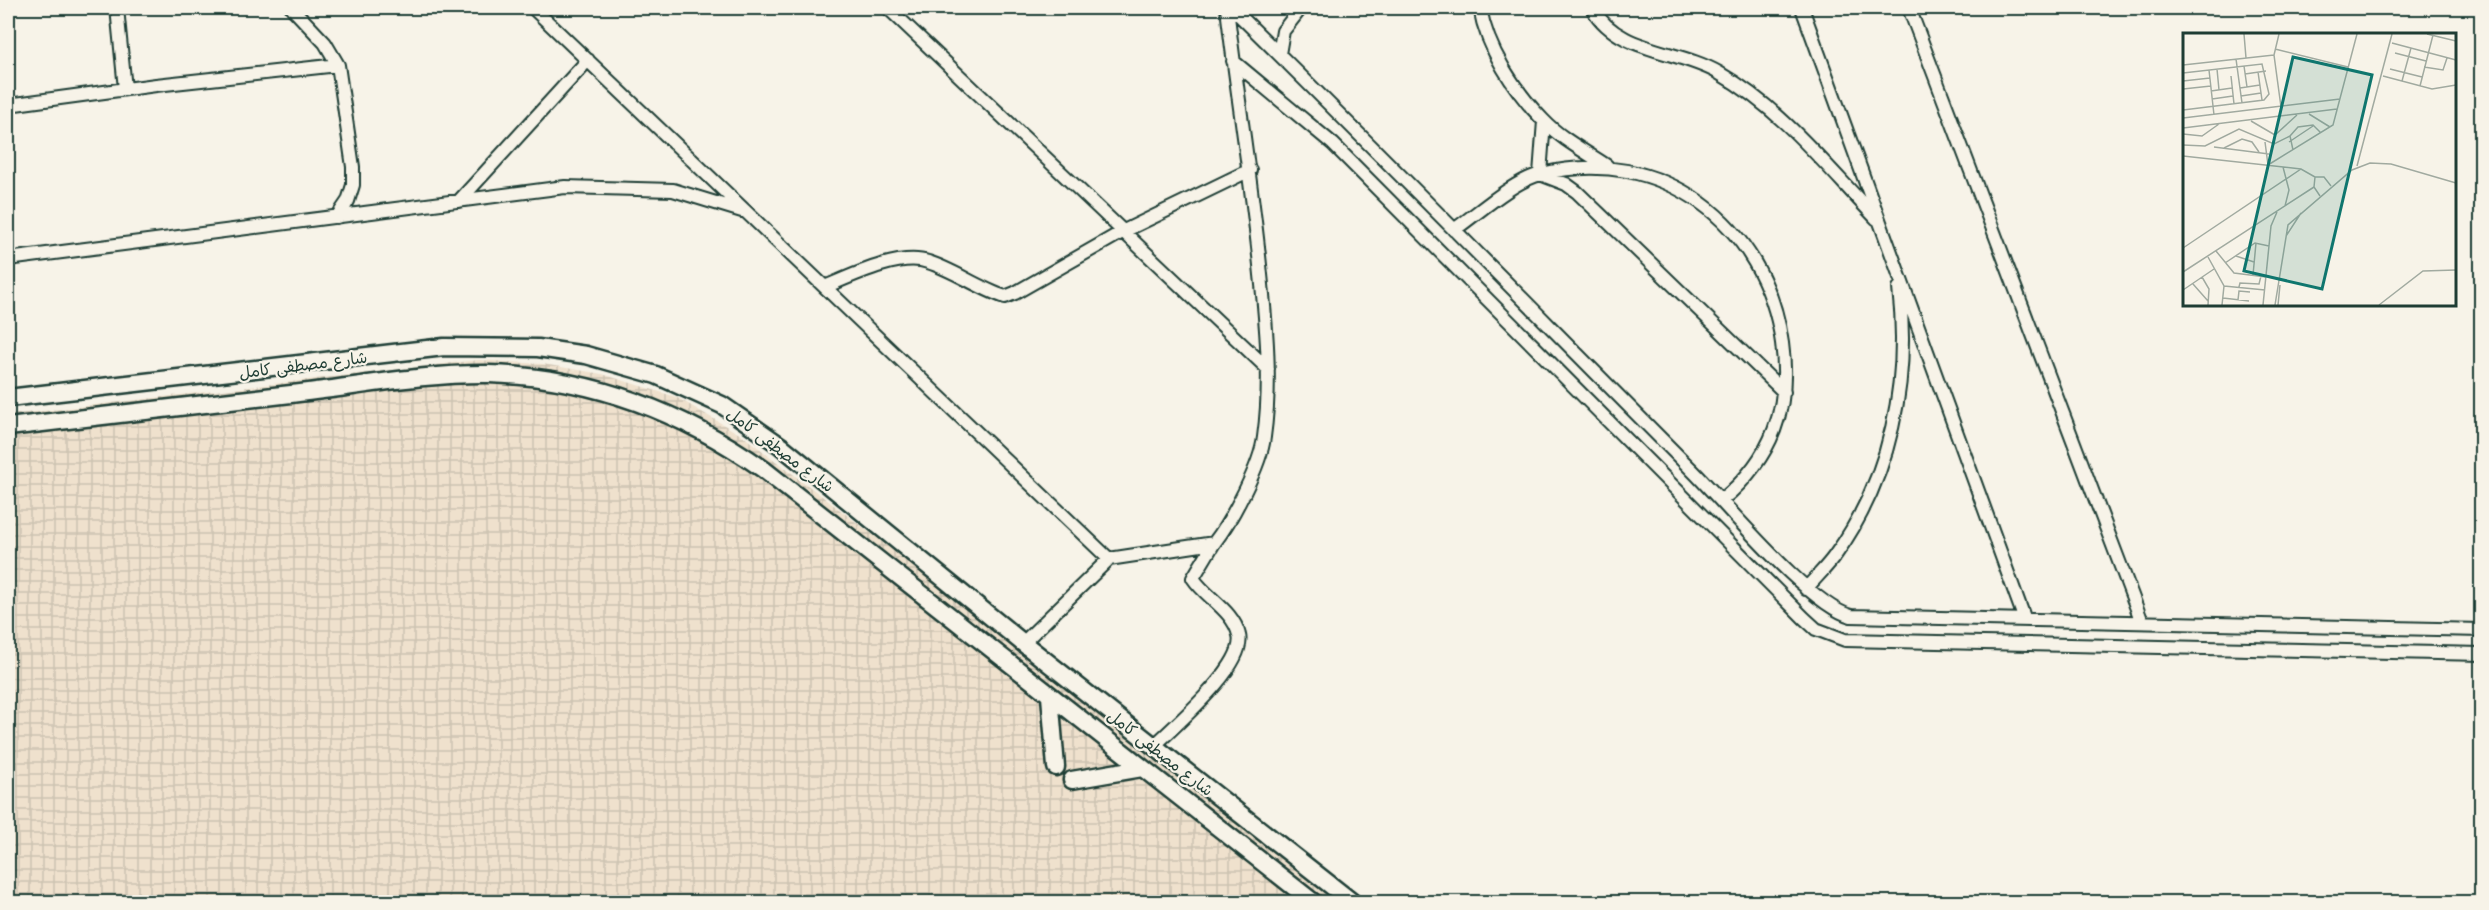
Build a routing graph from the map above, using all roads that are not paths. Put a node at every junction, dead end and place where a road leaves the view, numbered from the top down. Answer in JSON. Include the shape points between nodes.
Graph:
{"nodes":[{"id":1,"x":117,"y":8,"type":"edge"},
{"id":2,"x":292,"y":8,"type":"edge"},
{"id":3,"x":533,"y":8,"type":"edge"},
{"id":4,"x":888,"y":8,"type":"edge"},
{"id":5,"x":1227,"y":8,"type":"edge"},
{"id":6,"x":1232,"y":8,"type":"edge"},
{"id":7,"x":1301,"y":8,"type":"edge"},
{"id":8,"x":1480,"y":8,"type":"edge"},
{"id":9,"x":1592,"y":8,"type":"edge"},
{"id":10,"x":1802,"y":8,"type":"edge"},
{"id":11,"x":1909,"y":8,"type":"edge"},
{"id":12,"x":1279,"y":54,"type":"junction"},
{"id":13,"x":588,"y":60,"type":"junction"},
{"id":14,"x":1233,"y":61,"type":"junction"},
{"id":15,"x":338,"y":65,"type":"junction"},
{"id":16,"x":125,"y":89,"type":"junction"},
{"id":17,"x":8,"y":105,"type":"edge"},
{"id":18,"x":1544,"y":121,"type":"junction"},
{"id":19,"x":1607,"y":166,"type":"junction"},
{"id":20,"x":1250,"y":170,"type":"junction"},
{"id":21,"x":1540,"y":174,"type":"junction"},
{"id":22,"x":459,"y":201,"type":"junction"},
{"id":23,"x":746,"y":212,"type":"junction"},
{"id":24,"x":337,"y":217,"type":"junction"},
{"id":25,"x":1880,"y":222,"type":"junction"},
{"id":26,"x":1454,"y":230,"type":"junction"},
{"id":27,"x":1124,"y":231,"type":"junction"},
{"id":28,"x":8,"y":259,"type":"edge"},
{"id":29,"x":1896,"y":266,"type":"junction"},
{"id":30,"x":825,"y":287,"type":"junction"},
{"id":31,"x":444,"y":347,"type":"junction"},
{"id":32,"x":1268,"y":369,"type":"junction"},
{"id":33,"x":447,"y":376,"type":"junction"},
{"id":34,"x":1784,"y":393,"type":"junction"},
{"id":35,"x":8,"y":398,"type":"edge"},
{"id":36,"x":8,"y":427,"type":"edge"},
{"id":37,"x":1722,"y":500,"type":"junction"},
{"id":38,"x":1214,"y":543,"type":"junction"},
{"id":39,"x":1109,"y":559,"type":"junction"},
{"id":40,"x":1806,"y":589,"type":"junction"},
{"id":41,"x":2025,"y":620,"type":"junction"},
{"id":42,"x":2142,"y":622,"type":"junction"},
{"id":43,"x":2481,"y":630,"type":"edge"},
{"id":44,"x":1023,"y":643,"type":"junction"},
{"id":45,"x":2481,"y":654,"type":"edge"},
{"id":46,"x":1050,"y":696,"type":"junction"},
{"id":47,"x":1104,"y":706,"type":"junction"},
{"id":48,"x":1120,"y":719,"type":"junction"},
{"id":49,"x":1089,"y":726,"type":"junction"},
{"id":50,"x":1105,"y":738,"type":"junction"},
{"id":51,"x":1154,"y":746,"type":"junction"},
{"id":52,"x":1056,"y":767,"type":"dead end"},
{"id":53,"x":1142,"y":768,"type":"junction"},
{"id":54,"x":1072,"y":780,"type":"dead end"},
{"id":55,"x":1313,"y":903,"type":"edge"},
{"id":56,"x":1352,"y":903,"type":"edge"}],
"edges":[{"from":1,"to":16,"type":"street"},
{"from":2,"to":15,"type":"street","via":[[325,43]]},
{"from":3,"to":13,"type":"street"},
{"from":4,"to":27,"type":"street"},
{"from":5,"to":14,"type":"street"},
{"from":6,"to":12,"type":"street"},
{"from":7,"to":12,"type":"street","via":[[1283,31]]},
{"from":8,"to":18,"type":"street","via":[[1485,32],[1510,79]]},
{"from":9,"to":25,"type":"street","via":[[1620,37],[1718,72],[1779,116]]},
{"from":10,"to":25,"type":"street"},
{"from":11,"to":42,"type":"street"},
{"from":12,"to":26,"type":"street"},
{"from":13,"to":22,"type":"street"},
{"from":13,"to":23,"type":"street"},
{"from":14,"to":20,"type":"street"},
{"from":14,"to":45,"type":"street","via":[[1334,144],[1804,618],[1830,636],[1845,640]]},
{"from":15,"to":16,"type":"street"},
{"from":15,"to":24,"type":"street","via":[[353,185]]},
{"from":16,"to":17,"type":"street"},
{"from":18,"to":19,"type":"street"},
{"from":18,"to":21,"type":"street"},
{"from":19,"to":21,"type":"street"},
{"from":19,"to":34,"type":"street","via":[[1670,184],[1701,202],[1728,225],[1750,253],[1768,284],[1779,318]]},
{"from":20,"to":27,"type":"street"},
{"from":20,"to":32,"type":"street"},
{"from":21,"to":26,"type":"street"},
{"from":21,"to":34,"type":"street","via":[[1577,192]]},
{"from":22,"to":23,"type":"street","via":[[565,187],[672,190]]},
{"from":22,"to":24,"type":"street"},
{"from":23,"to":30,"type":"street"},
{"from":24,"to":28,"type":"street"},
{"from":25,"to":29,"type":"street"},
{"from":26,"to":37,"type":"street"},
{"from":27,"to":30,"type":"street","via":[[1005,297],[927,261],[907,260],[863,271]]},
{"from":27,"to":32,"type":"street"},
{"from":29,"to":40,"type":"street","via":[[1904,326],[1901,387],[1888,446],[1867,502],[1836,554]]},
{"from":29,"to":41,"type":"street"},
{"from":30,"to":39,"type":"street"},
{"from":31,"to":33,"type":"street"},
{"from":31,"to":35,"type":"street","name":"شارع مصطفى كامل"},
{"from":31,"to":44,"type":"street","name":"شارع مصطفى كامل","via":[[538,348],[586,355],[656,375],[700,394],[781,446]]},
{"from":32,"to":38,"type":"street","via":[[1264,440],[1242,497]]},
{"from":33,"to":36,"type":"street","name":"شارع مصطفى كامل"},
{"from":33,"to":46,"type":"street","name":"شارع مصطفى كامل","via":[[490,374],[585,385],[649,405],[700,428],[763,469]]},
{"from":34,"to":37,"type":"street","via":[[1763,456],[1745,480]]},
{"from":37,"to":40,"type":"street"},
{"from":38,"to":39,"type":"street"},
{"from":38,"to":51,"type":"street","via":[[1193,578],[1224,609],[1240,643],[1215,687]]},
{"from":39,"to":44,"type":"street"},
{"from":40,"to":41,"type":"street","via":[[1829,607],[1851,616]]},
{"from":41,"to":42,"type":"street"},
{"from":42,"to":43,"type":"street"},
{"from":44,"to":47,"type":"street","name":"شارع مصطفى كامل"},
{"from":46,"to":49,"type":"street","name":"شارع مصطفى كامل"},
{"from":46,"to":52,"type":"street"},
{"from":47,"to":48,"type":"street","name":"شارع مصطفى كامل"},
{"from":47,"to":49,"type":"street"},
{"from":48,"to":50,"type":"street"},
{"from":48,"to":51,"type":"street","name":"شارع مصطفى كامل"},
{"from":49,"to":50,"type":"street","name":"شارع مصطفى كامل"},
{"from":50,"to":53,"type":"street","name":"شارع مصطفى كامل"},
{"from":51,"to":56,"type":"street","name":"شارع مصطفى كامل"},
{"from":53,"to":54,"type":"street"},
{"from":53,"to":55,"type":"street","name":"شارع مصطفى كامل"}]}
